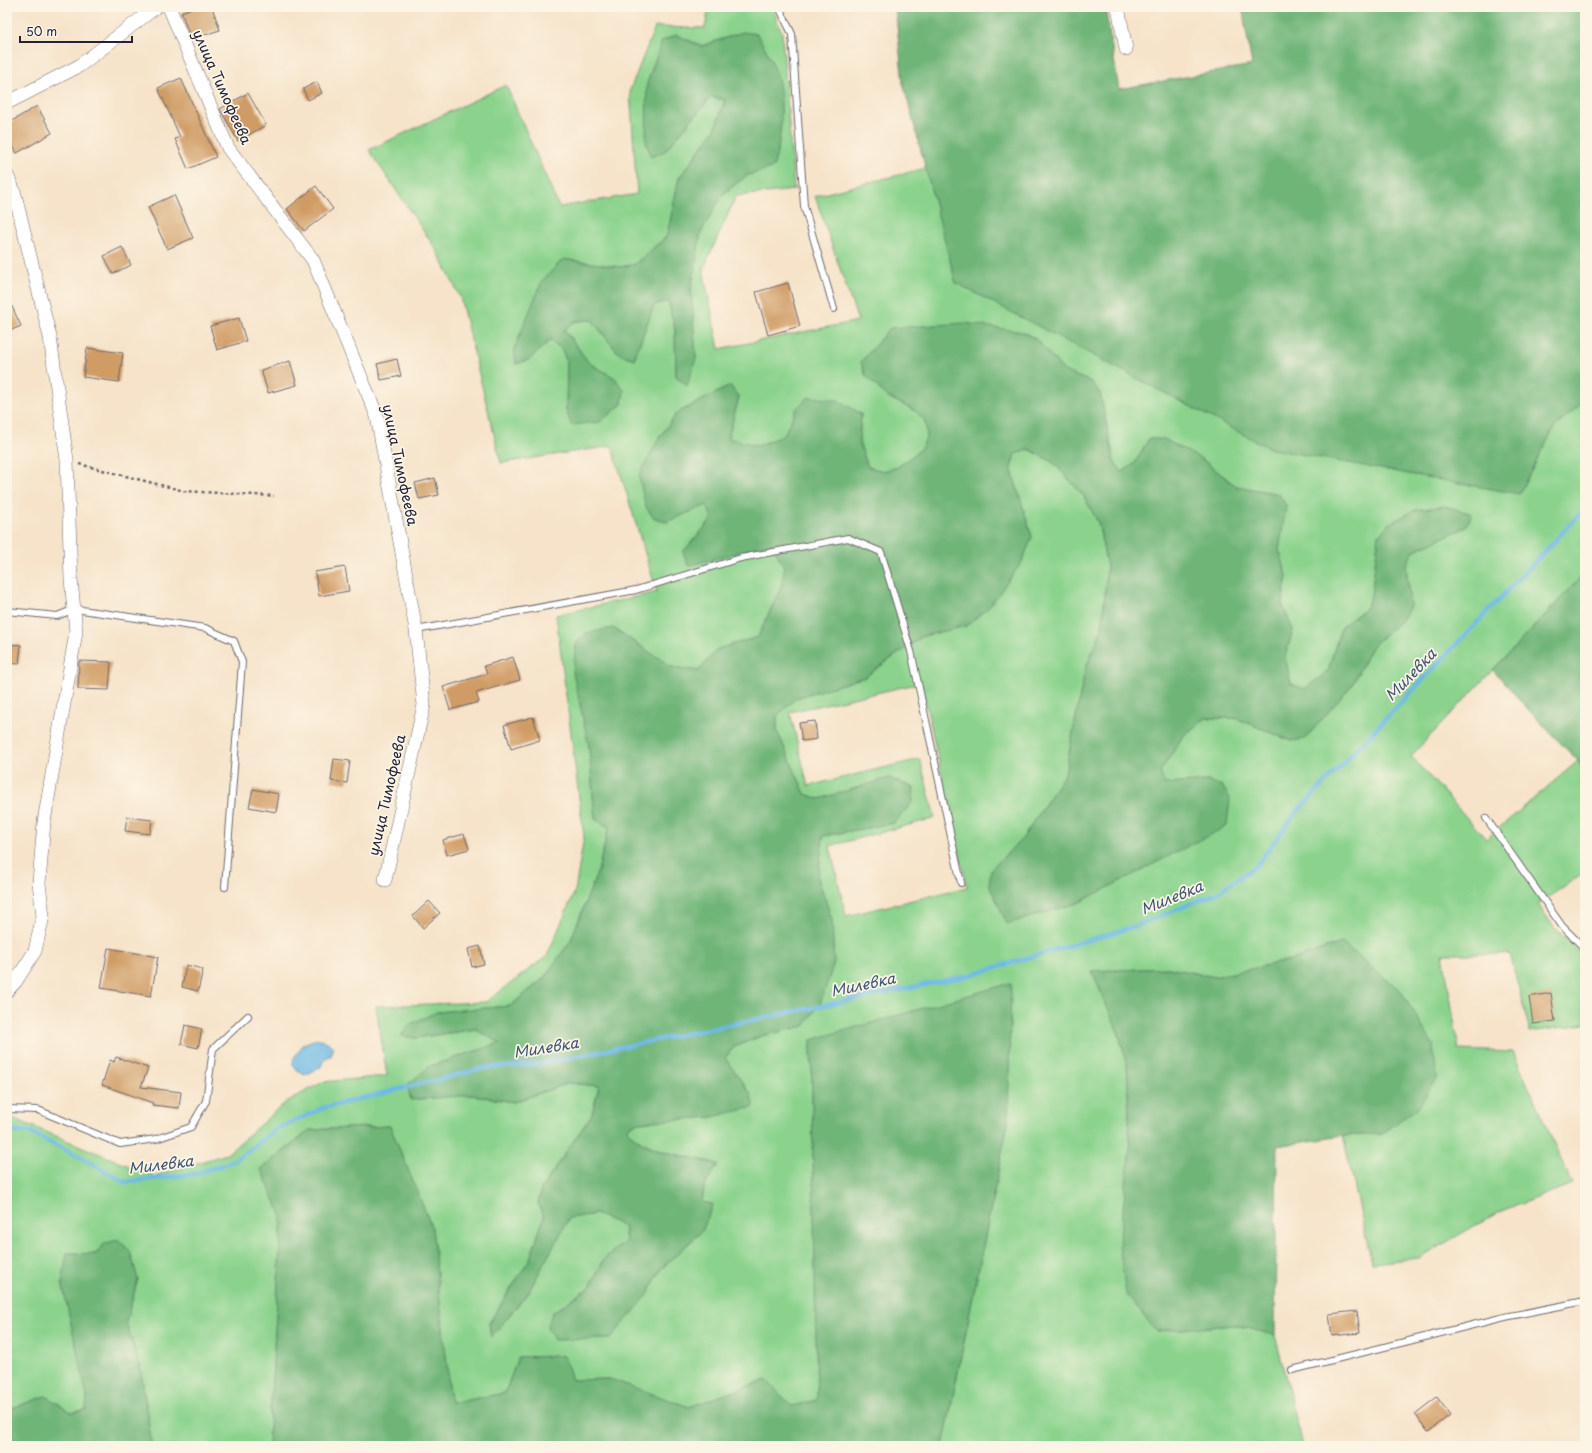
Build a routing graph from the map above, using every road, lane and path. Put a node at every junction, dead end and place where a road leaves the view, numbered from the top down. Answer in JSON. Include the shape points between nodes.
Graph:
{"nodes":[{"id":1,"x":156,"y":7,"type":"edge"},
{"id":2,"x":169,"y":7,"type":"edge"},
{"id":3,"x":779,"y":7,"type":"edge"},
{"id":4,"x":1118,"y":7,"type":"edge"},
{"id":5,"x":1126,"y":49,"type":"dead end"},
{"id":6,"x":7,"y":103,"type":"edge"},
{"id":7,"x":7,"y":175,"type":"edge"},
{"id":8,"x":834,"y":309,"type":"dead end"},
{"id":9,"x":67,"y":460,"type":"junction"},
{"id":10,"x":274,"y":496,"type":"dead end"},
{"id":11,"x":75,"y":609,"type":"junction"},
{"id":12,"x":7,"y":611,"type":"edge"},
{"id":13,"x":416,"y":630,"type":"junction"},
{"id":14,"x":1486,"y":818,"type":"dead end"},
{"id":15,"x":385,"y":880,"type":"dead end"},
{"id":16,"x":961,"y":883,"type":"dead end"},
{"id":17,"x":225,"y":887,"type":"dead end"},
{"id":18,"x":1585,"y":949,"type":"edge"},
{"id":19,"x":7,"y":991,"type":"edge"},
{"id":20,"x":248,"y":1016,"type":"dead end"},
{"id":21,"x":7,"y":1109,"type":"edge"},
{"id":22,"x":1585,"y":1301,"type":"edge"},
{"id":23,"x":1292,"y":1370,"type":"dead end"}],
"edges":[{"from":1,"to":6,"type":"street","via":[[79,66]]},
{"from":2,"to":13,"type":"street","name":"улица Тимофеева","via":[[228,148],[313,260],[377,416]]},
{"from":3,"to":8,"type":"lane","via":[[792,34],[804,206]]},
{"from":4,"to":5,"type":"street"},
{"from":7,"to":9,"type":"street","via":[[14,191],[50,337]]},
{"from":9,"to":10,"type":"path","via":[[184,491]]},
{"from":9,"to":11,"type":"street","via":[[71,579]]},
{"from":11,"to":12,"type":"lane","via":[[57,616]]},
{"from":11,"to":17,"type":"lane","via":[[205,628],[234,641],[242,662]]},
{"from":11,"to":19,"type":"street","via":[[76,632],[44,822],[39,883],[43,916],[35,951]]},
{"from":13,"to":15,"type":"street","name":"улица Тимофеева","via":[[424,705]]},
{"from":13,"to":16,"type":"lane","via":[[636,590],[741,558],[848,538],[881,552],[911,651]]},
{"from":14,"to":18,"type":"lane","via":[[1562,926]]},
{"from":20,"to":21,"type":"lane","via":[[212,1049],[206,1101],[191,1127],[156,1139],[120,1144],[38,1110]]},
{"from":22,"to":23,"type":"lane","via":[[1505,1317]]}]}
